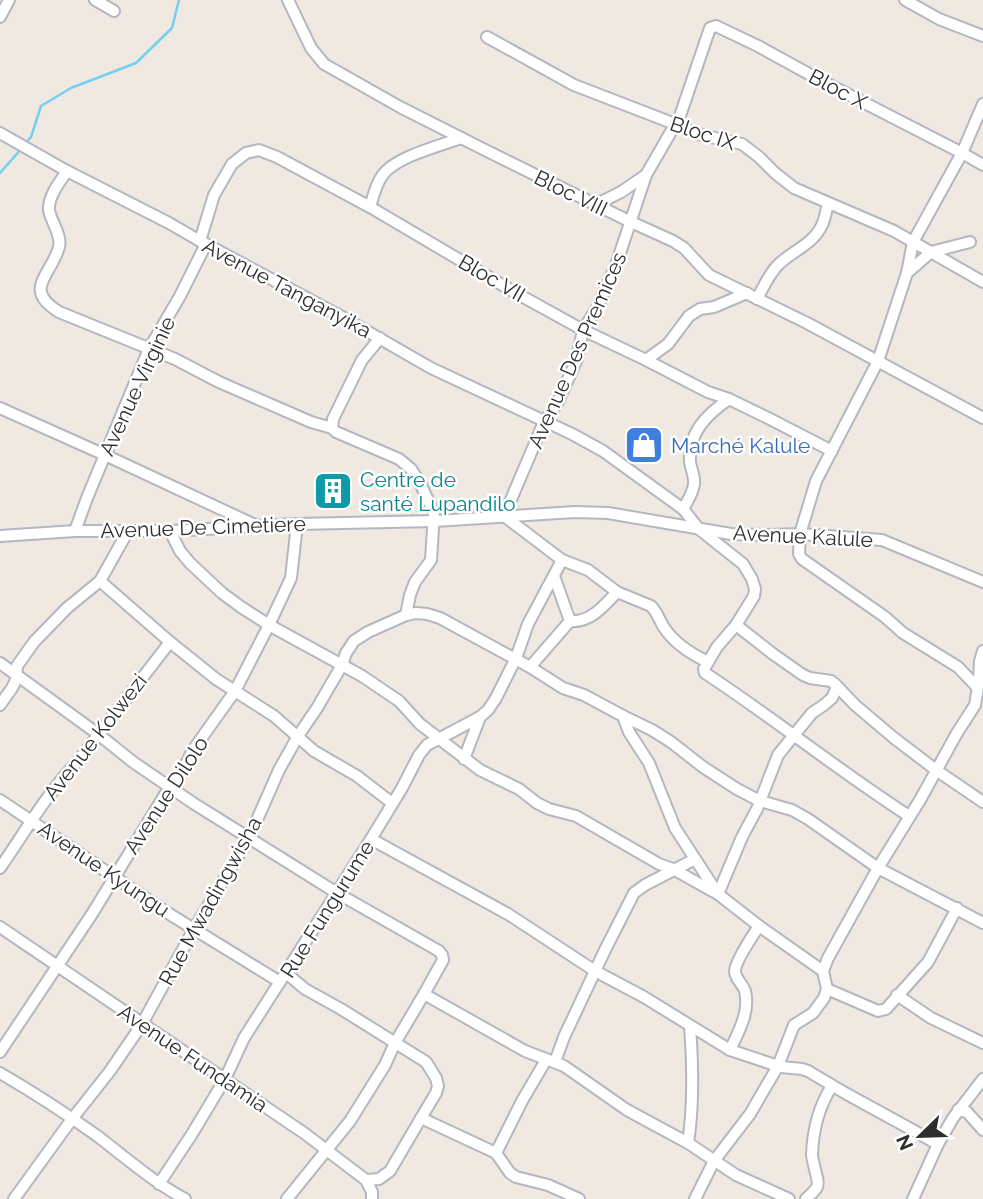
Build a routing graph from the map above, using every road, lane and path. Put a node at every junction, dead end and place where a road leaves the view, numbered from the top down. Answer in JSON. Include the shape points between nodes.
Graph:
{"nodes":[{"id":1,"x":9,"y":0,"type":"edge"},
{"id":2,"x":94,"y":0,"type":"edge"},
{"id":3,"x":288,"y":0,"type":"edge"},
{"id":4,"x":905,"y":0,"type":"edge"},
{"id":5,"x":114,"y":11,"type":"dead end"},
{"id":6,"x":0,"y":17,"type":"edge"},
{"id":7,"x":983,"y":36,"type":"edge"},
{"id":8,"x":487,"y":37,"type":"dead end"},
{"id":9,"x":983,"y":104,"type":"edge"},
{"id":10,"x":675,"y":124,"type":"junction"},
{"id":11,"x":0,"y":133,"type":"edge"},
{"id":12,"x":461,"y":138,"type":"junction"},
{"id":13,"x":962,"y":153,"type":"junction"},
{"id":14,"x":983,"y":165,"type":"edge"},
{"id":15,"x":67,"y":171,"type":"junction"},
{"id":16,"x":646,"y":174,"type":"junction"},
{"id":17,"x":828,"y":204,"type":"junction"},
{"id":18,"x":595,"y":205,"type":"junction"},
{"id":19,"x":370,"y":207,"type":"junction"},
{"id":20,"x":631,"y":222,"type":"junction"},
{"id":21,"x":913,"y":242,"type":"junction"},
{"id":22,"x":970,"y":242,"type":"dead end"},
{"id":23,"x":203,"y":243,"type":"junction"},
{"id":24,"x":931,"y":252,"type":"junction"},
{"id":25,"x":907,"y":272,"type":"junction"},
{"id":26,"x":983,"y":282,"type":"edge"},
{"id":27,"x":752,"y":296,"type":"junction"},
{"id":28,"x":583,"y":330,"type":"junction"},
{"id":29,"x":380,"y":338,"type":"junction"},
{"id":30,"x":149,"y":349,"type":"junction"},
{"id":31,"x":646,"y":360,"type":"junction"},
{"id":32,"x":878,"y":361,"type":"junction"},
{"id":33,"x":729,"y":399,"type":"junction"},
{"id":34,"x":0,"y":408,"type":"edge"},
{"id":35,"x":983,"y":418,"type":"edge"},
{"id":36,"x":544,"y":422,"type":"junction"},
{"id":37,"x":332,"y":428,"type":"junction"},
{"id":38,"x":832,"y":451,"type":"junction"},
{"id":39,"x":105,"y":454,"type":"junction"},
{"id":40,"x":683,"y":509,"type":"junction"},
{"id":41,"x":505,"y":516,"type":"junction"},
{"id":42,"x":435,"y":521,"type":"junction"},
{"id":43,"x":297,"y":524,"type":"junction"},
{"id":44,"x":257,"y":526,"type":"junction"},
{"id":45,"x":699,"y":529,"type":"junction"},
{"id":46,"x":75,"y":531,"type":"junction"},
{"id":47,"x":128,"y":531,"type":"junction"},
{"id":48,"x":170,"y":531,"type":"junction"},
{"id":49,"x":800,"y":534,"type":"junction"},
{"id":50,"x":0,"y":536,"type":"edge"},
{"id":51,"x":562,"y":560,"type":"junction"},
{"id":52,"x":555,"y":576,"type":"junction"},
{"id":53,"x":100,"y":581,"type":"junction"},
{"id":54,"x":983,"y":582,"type":"edge"},
{"id":55,"x":617,"y":592,"type":"junction"},
{"id":56,"x":406,"y":615,"type":"junction"},
{"id":57,"x":570,"y":621,"type":"junction"},
{"id":58,"x":269,"y":625,"type":"junction"},
{"id":59,"x":736,"y":625,"type":"junction"},
{"id":60,"x":170,"y":642,"type":"junction"},
{"id":61,"x":983,"y":651,"type":"edge"},
{"id":62,"x":516,"y":659,"type":"junction"},
{"id":63,"x":708,"y":662,"type":"junction"},
{"id":64,"x":0,"y":663,"type":"edge"},
{"id":65,"x":342,"y":665,"type":"junction"},
{"id":66,"x":530,"y":667,"type":"junction"},
{"id":67,"x":16,"y":676,"type":"junction"},
{"id":68,"x":980,"y":684,"type":"edge"},
{"id":69,"x":837,"y":687,"type":"junction"},
{"id":70,"x":235,"y":691,"type":"junction"},
{"id":71,"x":0,"y":705,"type":"edge"},
{"id":72,"x":623,"y":716,"type":"junction"},
{"id":73,"x":480,"y":717,"type":"junction"},
{"id":74,"x":98,"y":734,"type":"junction"},
{"id":75,"x":298,"y":736,"type":"junction"},
{"id":76,"x":794,"y":736,"type":"junction"},
{"id":77,"x":439,"y":738,"type":"junction"},
{"id":78,"x":464,"y":759,"type":"junction"},
{"id":79,"x":936,"y":771,"type":"junction"},
{"id":80,"x":169,"y":788,"type":"junction"},
{"id":81,"x":0,"y":800,"type":"edge"},
{"id":82,"x":760,"y":801,"type":"junction"},
{"id":83,"x":983,"y":802,"type":"edge"},
{"id":84,"x":392,"y":803,"type":"junction"},
{"id":85,"x":909,"y":816,"type":"junction"},
{"id":86,"x":32,"y":821,"type":"junction"},
{"id":87,"x":249,"y":838,"type":"junction"},
{"id":88,"x":371,"y":839,"type":"junction"},
{"id":89,"x":695,"y":859,"type":"junction"},
{"id":90,"x":0,"y":868,"type":"edge"},
{"id":91,"x":878,"y":868,"type":"junction"},
{"id":92,"x":673,"y":870,"type":"junction"},
{"id":93,"x":114,"y":877,"type":"junction"},
{"id":94,"x":337,"y":893,"type":"junction"},
{"id":95,"x":718,"y":894,"type":"junction"},
{"id":96,"x":957,"y":908,"type":"junction"},
{"id":97,"x":983,"y":923,"type":"edge"},
{"id":98,"x":759,"y":926,"type":"junction"},
{"id":99,"x":0,"y":928,"type":"edge"},
{"id":100,"x":194,"y":929,"type":"junction"},
{"id":101,"x":57,"y":965,"type":"junction"},
{"id":102,"x":595,"y":971,"type":"junction"},
{"id":103,"x":823,"y":971,"type":"junction"},
{"id":104,"x":283,"y":977,"type":"junction"},
{"id":105,"x":827,"y":989,"type":"junction"},
{"id":106,"x":424,"y":994,"type":"junction"},
{"id":107,"x":897,"y":995,"type":"junction"},
{"id":108,"x":142,"y":1024,"type":"junction"},
{"id":109,"x":690,"y":1026,"type":"junction"},
{"id":110,"x":396,"y":1043,"type":"junction"},
{"id":111,"x":983,"y":1044,"type":"edge"},
{"id":112,"x":730,"y":1050,"type":"junction"},
{"id":113,"x":0,"y":1052,"type":"edge"},
{"id":114,"x":550,"y":1061,"type":"junction"},
{"id":115,"x":778,"y":1066,"type":"junction"},
{"id":116,"x":0,"y":1073,"type":"edge"},
{"id":117,"x":225,"y":1079,"type":"junction"},
{"id":118,"x":983,"y":1079,"type":"edge"},
{"id":119,"x":832,"y":1086,"type":"junction"},
{"id":120,"x":958,"y":1110,"type":"junction"},
{"id":121,"x":421,"y":1118,"type":"junction"},
{"id":122,"x":72,"y":1119,"type":"junction"},
{"id":123,"x":983,"y":1130,"type":"edge"},
{"id":124,"x":688,"y":1143,"type":"junction"},
{"id":125,"x":938,"y":1144,"type":"junction"},
{"id":126,"x":327,"y":1150,"type":"junction"},
{"id":127,"x":496,"y":1153,"type":"junction"},
{"id":128,"x":714,"y":1161,"type":"junction"},
{"id":129,"x":366,"y":1180,"type":"junction"},
{"id":130,"x":164,"y":1187,"type":"junction"},
{"id":131,"x":14,"y":1199,"type":"edge"},
{"id":132,"x":158,"y":1199,"type":"edge"},
{"id":133,"x":185,"y":1199,"type":"edge"},
{"id":134,"x":286,"y":1199,"type":"edge"},
{"id":135,"x":372,"y":1199,"type":"edge"},
{"id":136,"x":579,"y":1199,"type":"edge"},
{"id":137,"x":695,"y":1199,"type":"edge"},
{"id":138,"x":789,"y":1199,"type":"edge"},
{"id":139,"x":806,"y":1199,"type":"edge"},
{"id":140,"x":913,"y":1199,"type":"edge"}],
"edges":[{"from":1,"to":6,"type":"street"},
{"from":2,"to":5,"type":"street"},
{"from":3,"to":12,"type":"street","name":"Bloc VIII","via":[[324,64]]},
{"from":4,"to":7,"type":"street"},
{"from":8,"to":10,"type":"street","name":"Bloc IX","via":[[573,85]]},
{"from":9,"to":13,"type":"street"},
{"from":10,"to":13,"type":"street","name":"Bloc X","via":[[710,28],[716,26]]},
{"from":10,"to":16,"type":"street"},
{"from":10,"to":17,"type":"street","name":"Bloc IX","via":[[742,144],[794,188]]},
{"from":11,"to":15,"type":"street","name":"Avenue Tanganyika"},
{"from":12,"to":18,"type":"street","name":"Bloc VIII"},
{"from":12,"to":19,"type":"street","via":[[390,166]]},
{"from":13,"to":14,"type":"street","name":"Bloc X"},
{"from":13,"to":21,"type":"street"},
{"from":15,"to":23,"type":"street","name":"Avenue Tanganyika"},
{"from":15,"to":30,"type":"street","via":[[49,209],[59,241],[40,290],[43,300],[59,312]]},
{"from":16,"to":18,"type":"street"},
{"from":16,"to":20,"type":"street","name":"Avenue Des Premices"},
{"from":17,"to":21,"type":"street","name":"Bloc IX"},
{"from":17,"to":27,"type":"street","via":[[817,234],[779,264]]},
{"from":18,"to":20,"type":"street","name":"Bloc VIII"},
{"from":19,"to":23,"type":"street","name":"Bloc VII","via":[[259,150],[232,164],[214,195]]},
{"from":19,"to":28,"type":"street","name":"Bloc VII"},
{"from":20,"to":27,"type":"street","name":"Bloc VIII","via":[[679,244],[709,275]]},
{"from":20,"to":28,"type":"street","name":"Avenue Des Premices","via":[[597,308]]},
{"from":21,"to":24,"type":"street","name":"Bloc IX"},
{"from":21,"to":25,"type":"street"},
{"from":22,"to":24,"type":"street"},
{"from":23,"to":29,"type":"street","name":"Avenue Tanganyika"},
{"from":23,"to":30,"type":"street","name":"Avenue Virginie","via":[[180,296]]},
{"from":24,"to":25,"type":"street"},
{"from":24,"to":26,"type":"street","name":"Bloc IX"},
{"from":25,"to":32,"type":"street"},
{"from":27,"to":31,"type":"street","via":[[700,309]]},
{"from":27,"to":32,"type":"street","name":"Bloc VIII"},
{"from":28,"to":31,"type":"street","name":"Bloc VII"},
{"from":28,"to":36,"type":"street","name":"Avenue Des Premices","via":[[577,359]]},
{"from":29,"to":36,"type":"street","name":"Avenue Tanganyika","via":[[430,368]]},
{"from":29,"to":37,"type":"street","via":[[362,360]]},
{"from":30,"to":37,"type":"street"},
{"from":30,"to":39,"type":"street","name":"Avenue Virginie"},
{"from":31,"to":33,"type":"street","name":"Bloc VII"},
{"from":32,"to":35,"type":"street","name":"Bloc VIII"},
{"from":32,"to":38,"type":"street"},
{"from":33,"to":38,"type":"street","name":"Bloc VII"},
{"from":33,"to":40,"type":"street","via":[[696,430],[690,463],[695,483]]},
{"from":34,"to":39,"type":"street"},
{"from":36,"to":40,"type":"street","name":"Avenue Tanganyika","via":[[603,451]]},
{"from":36,"to":41,"type":"street","name":"Avenue Des Premices"},
{"from":37,"to":42,"type":"street","via":[[411,469]]},
{"from":38,"to":49,"type":"street","via":[[816,481]]},
{"from":39,"to":44,"type":"street"},
{"from":39,"to":46,"type":"street","name":"Avenue Virginie"},
{"from":40,"to":45,"type":"street","name":"Avenue Tanganyika"},
{"from":41,"to":42,"type":"street","name":"Avenue De Cimetiere"},
{"from":41,"to":45,"type":"street","name":"Avenue De Cimetiere","via":[[608,513]]},
{"from":41,"to":51,"type":"street"},
{"from":42,"to":43,"type":"street","name":"Avenue De Cimetiere"},
{"from":42,"to":56,"type":"street","via":[[431,559],[415,582]]},
{"from":43,"to":44,"type":"street","name":"Avenue De Cimetiere"},
{"from":43,"to":58,"type":"street","name":"Avenue Dilolo","via":[[290,579]]},
{"from":44,"to":48,"type":"street","name":"Avenue De Cimetiere"},
{"from":45,"to":49,"type":"street","name":"Avenue Kalule","via":[[768,536]]},
{"from":45,"to":59,"type":"street","name":"Avenue Tanganyika","via":[[743,564],[752,579],[754,596]]},
{"from":46,"to":47,"type":"street","name":"Avenue De Cimetiere"},
{"from":46,"to":50,"type":"street","name":"Avenue De Cimetiere"},
{"from":47,"to":48,"type":"street","name":"Avenue De Cimetiere"},
{"from":47,"to":53,"type":"street"},
{"from":48,"to":58,"type":"street","via":[[180,551],[222,593]]},
{"from":49,"to":54,"type":"street","name":"Avenue Kalule","via":[[882,540]]},
{"from":49,"to":68,"type":"street","via":[[802,559]]},
{"from":51,"to":52,"type":"street","name":"Rue Fungurume"},
{"from":51,"to":55,"type":"street","via":[[588,570]]},
{"from":52,"to":57,"type":"street"},
{"from":52,"to":62,"type":"street","name":"Rue Fungurume","via":[[528,624]]},
{"from":53,"to":60,"type":"street"},
{"from":53,"to":67,"type":"street","via":[[34,642],[17,666]]},
{"from":55,"to":57,"type":"street","via":[[587,619]]},
{"from":55,"to":63,"type":"street","via":[[651,606],[670,635]]},
{"from":56,"to":62,"type":"street","via":[[440,618]]},
{"from":56,"to":65,"type":"street","name":"Rue Mwadingwisha","via":[[354,640]]},
{"from":57,"to":66,"type":"street"},
{"from":58,"to":65,"type":"street"},
{"from":58,"to":70,"type":"street","name":"Avenue Dilolo"},
{"from":59,"to":63,"type":"street","name":"Avenue Tanganyika"},
{"from":59,"to":69,"type":"street","via":[[803,675],[831,681]]},
{"from":60,"to":70,"type":"street"},
{"from":60,"to":74,"type":"street","name":"Avenue Kolwezi"},
{"from":61,"to":68,"type":"street"},
{"from":62,"to":66,"type":"street"},
{"from":62,"to":73,"type":"street","name":"Rue Fungurume","via":[[496,698]]},
{"from":63,"to":76,"type":"street","via":[[705,673]]},
{"from":64,"to":67,"type":"street"},
{"from":65,"to":75,"type":"street","name":"Rue Mwadingwisha"},
{"from":65,"to":77,"type":"street","via":[[399,701]]},
{"from":66,"to":72,"type":"street"},
{"from":67,"to":71,"type":"street"},
{"from":67,"to":74,"type":"street"},
{"from":68,"to":79,"type":"street","via":[[975,705]]},
{"from":69,"to":76,"type":"street"},
{"from":69,"to":79,"type":"street"},
{"from":70,"to":75,"type":"street"},
{"from":70,"to":80,"type":"street","name":"Avenue Dilolo"},
{"from":72,"to":82,"type":"street","via":[[653,730],[719,778]]},
{"from":72,"to":89,"type":"street","via":[[649,763],[671,820]]},
{"from":73,"to":77,"type":"street","name":"Rue Fungurume"},
{"from":73,"to":78,"type":"street"},
{"from":74,"to":80,"type":"street"},
{"from":74,"to":86,"type":"street","name":"Avenue Kolwezi"},
{"from":75,"to":84,"type":"street"},
{"from":75,"to":87,"type":"street","name":"Rue Mwadingwisha"},
{"from":76,"to":82,"type":"street","via":[[778,755]]},
{"from":76,"to":85,"type":"street"},
{"from":77,"to":78,"type":"street"},
{"from":77,"to":84,"type":"street","name":"Rue Fungurume","via":[[426,745]]},
{"from":78,"to":92,"type":"street","via":[[537,803],[576,816]]},
{"from":79,"to":83,"type":"street"},
{"from":79,"to":85,"type":"street"},
{"from":80,"to":87,"type":"street"},
{"from":80,"to":93,"type":"street","name":"Avenue Dilolo"},
{"from":81,"to":86,"type":"street","name":"Avenue Kyungu"},
{"from":82,"to":91,"type":"street","via":[[808,819]]},
{"from":82,"to":95,"type":"street"},
{"from":84,"to":88,"type":"street","name":"Rue Fungurume"},
{"from":85,"to":91,"type":"street"},
{"from":86,"to":90,"type":"street","name":"Avenue Kolwezi"},
{"from":86,"to":93,"type":"street","name":"Avenue Kyungu"},
{"from":87,"to":94,"type":"street"},
{"from":87,"to":100,"type":"street","name":"Rue Mwadingwisha"},
{"from":88,"to":94,"type":"street","name":"Rue Fungurume"},
{"from":88,"to":102,"type":"street","via":[[508,914]]},
{"from":89,"to":92,"type":"street"},
{"from":89,"to":95,"type":"street"},
{"from":91,"to":96,"type":"street"},
{"from":91,"to":103,"type":"street"},
{"from":92,"to":95,"type":"street"},
{"from":92,"to":102,"type":"street","via":[[634,893]]},
{"from":93,"to":100,"type":"street","name":"Avenue Kyungu"},
{"from":93,"to":101,"type":"street","name":"Avenue Dilolo"},
{"from":94,"to":104,"type":"street","name":"Rue Fungurume"},
{"from":94,"to":106,"type":"street","via":[[439,951],[443,960]]},
{"from":95,"to":98,"type":"street"},
{"from":96,"to":97,"type":"street"},
{"from":96,"to":107,"type":"street","via":[[928,962]]},
{"from":98,"to":103,"type":"street"},
{"from":98,"to":112,"type":"street","via":[[736,966],[747,1002]]},
{"from":99,"to":101,"type":"street","name":"Avenue Fundamia"},
{"from":100,"to":104,"type":"street","name":"Avenue Kyungu"},
{"from":100,"to":108,"type":"street","name":"Rue Mwadingwisha"},
{"from":101,"to":108,"type":"street","name":"Avenue Fundamia"},
{"from":101,"to":113,"type":"street","name":"Avenue Dilolo"},
{"from":102,"to":109,"type":"street"},
{"from":102,"to":114,"type":"street"},
{"from":103,"to":105,"type":"street"},
{"from":104,"to":110,"type":"street","name":"Avenue Kyungu"},
{"from":104,"to":117,"type":"street","name":"Rue Fungurume","via":[[244,1038]]},
{"from":105,"to":107,"type":"street","via":[[878,1011],[886,1009]]},
{"from":105,"to":115,"type":"street","via":[[813,1013],[794,1025]]},
{"from":106,"to":110,"type":"street"},
{"from":106,"to":114,"type":"street"},
{"from":107,"to":111,"type":"street"},
{"from":108,"to":117,"type":"street","name":"Avenue Fundamia"},
{"from":108,"to":122,"type":"street","name":"Rue Mwadingwisha"},
{"from":109,"to":112,"type":"street"},
{"from":109,"to":124,"type":"street","via":[[694,1074]]},
{"from":110,"to":121,"type":"street","name":"Avenue Kyungu","via":[[426,1062],[436,1078],[436,1093]]},
{"from":110,"to":126,"type":"street","via":[[350,1121]]},
{"from":112,"to":115,"type":"street"},
{"from":114,"to":124,"type":"street"},
{"from":114,"to":127,"type":"street","via":[[522,1101]]},
{"from":115,"to":119,"type":"street","via":[[802,1069]]},
{"from":115,"to":128,"type":"street","via":[[750,1114]]},
{"from":116,"to":122,"type":"street"},
{"from":117,"to":126,"type":"street","name":"Avenue Fundamia"},
{"from":117,"to":130,"type":"street","name":"Rue Fungurume"},
{"from":118,"to":120,"type":"street"},
{"from":119,"to":125,"type":"street"},
{"from":119,"to":139,"type":"street","via":[[821,1107],[812,1154],[818,1183]]},
{"from":120,"to":123,"type":"street","via":[[967,1112]]},
{"from":120,"to":125,"type":"street"},
{"from":121,"to":127,"type":"street"},
{"from":121,"to":129,"type":"street","name":"Avenue Kyungu","via":[[390,1171],[379,1179]]},
{"from":122,"to":130,"type":"street"},
{"from":122,"to":131,"type":"street","name":"Rue Mwadingwisha"},
{"from":124,"to":128,"type":"street"},
{"from":125,"to":140,"type":"street"},
{"from":126,"to":129,"type":"street","name":"Avenue Fundamia"},
{"from":126,"to":134,"type":"street"},
{"from":127,"to":136,"type":"street","via":[[516,1177]]},
{"from":128,"to":137,"type":"street"},
{"from":128,"to":138,"type":"street"},
{"from":129,"to":135,"type":"street"},
{"from":130,"to":132,"type":"street","name":"Rue Fungurume"},
{"from":130,"to":133,"type":"street"}]}
